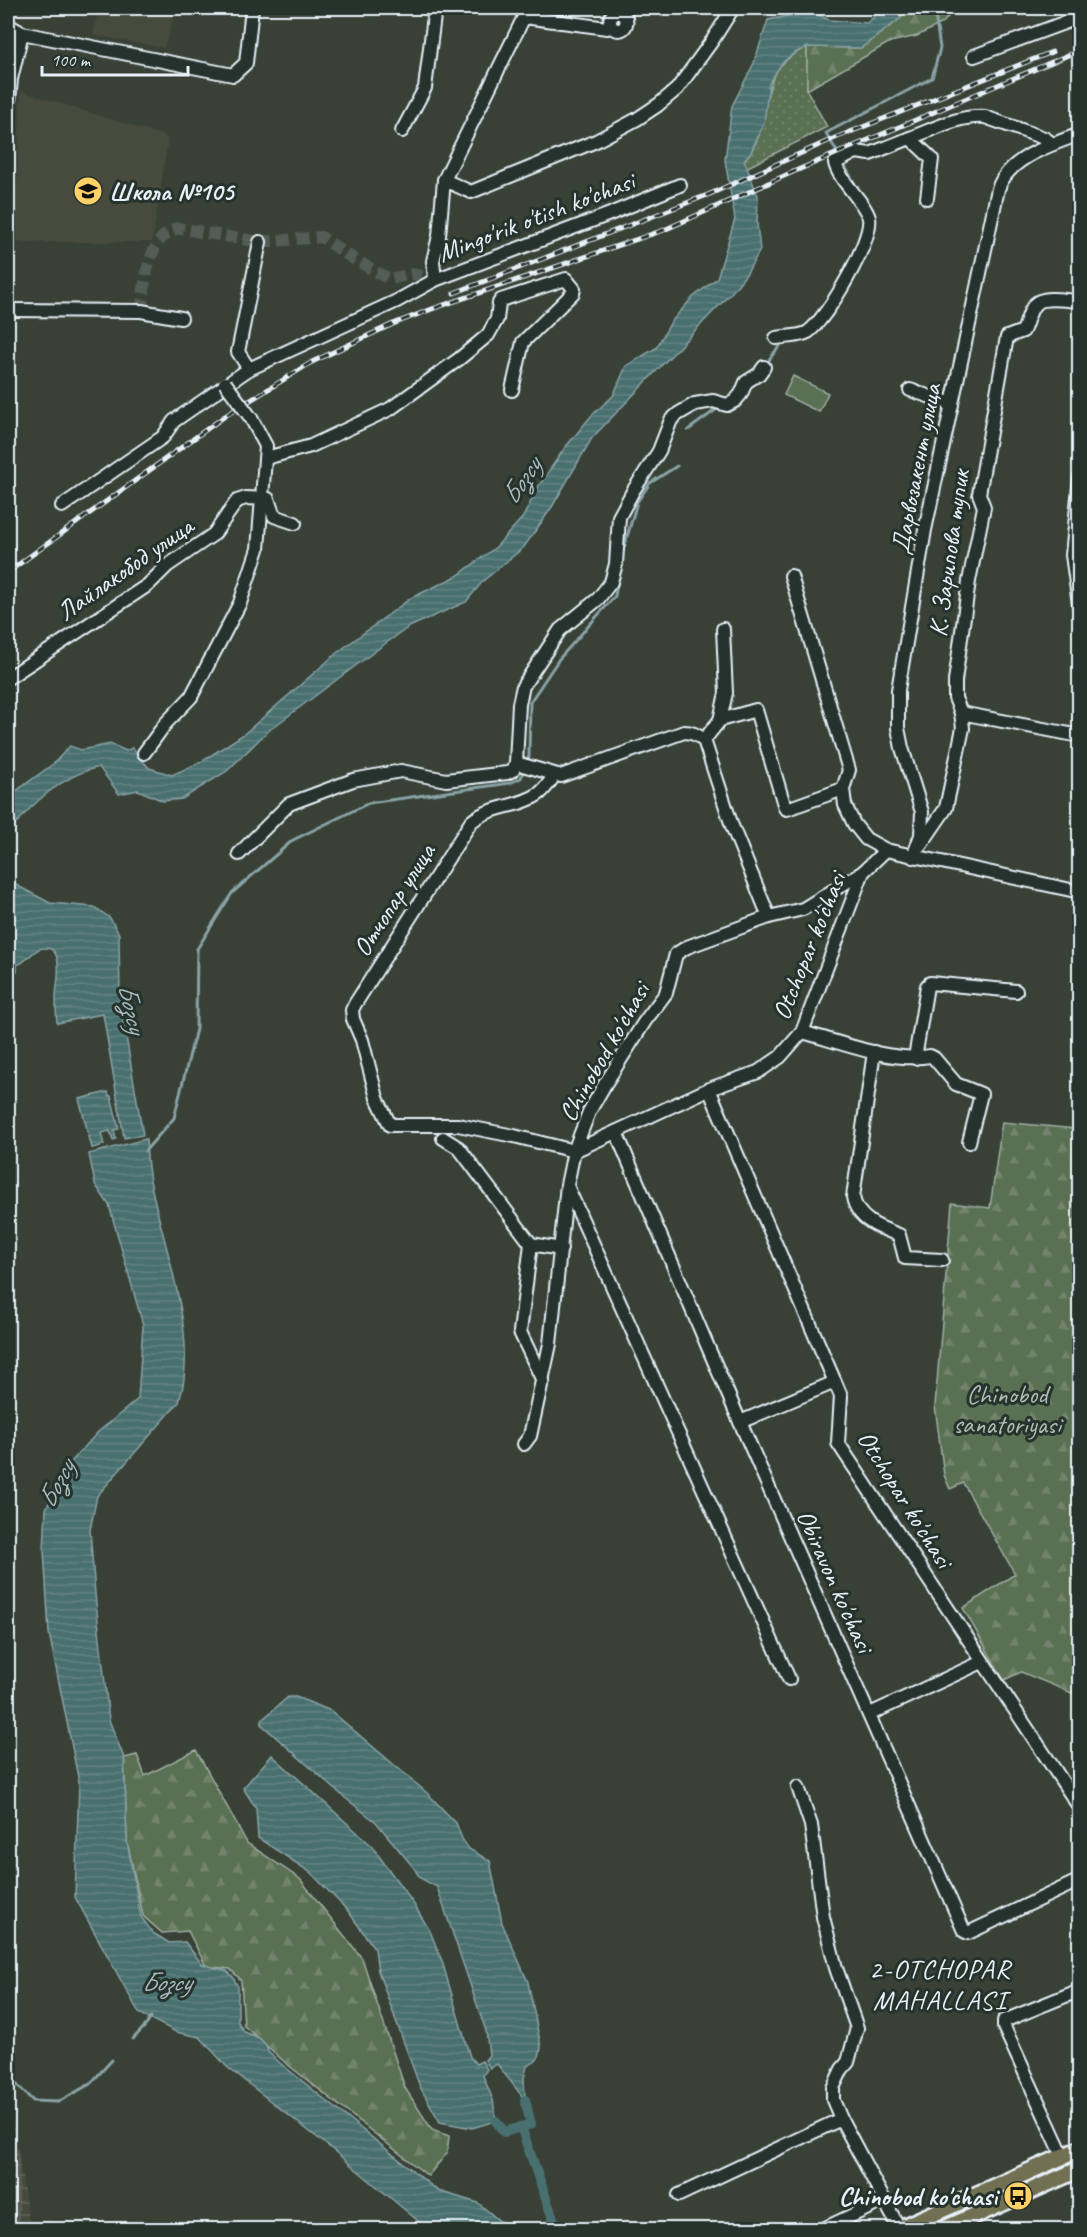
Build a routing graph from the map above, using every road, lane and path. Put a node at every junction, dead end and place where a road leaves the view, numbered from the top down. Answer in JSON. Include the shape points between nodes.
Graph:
{"nodes":[{"id":1,"x":252,"y":8,"type":"edge"},
{"id":2,"x":435,"y":8,"type":"edge"},
{"id":3,"x":733,"y":8,"type":"edge"},
{"id":4,"x":524,"y":12,"type":"edge"},
{"id":5,"x":1080,"y":17,"type":"edge"},
{"id":6,"x":8,"y":25,"type":"edge"},
{"id":7,"x":611,"y":27,"type":"dead end"},
{"id":8,"x":22,"y":33,"type":"junction"},
{"id":9,"x":975,"y":56,"type":"dead end"},
{"id":10,"x":8,"y":112,"type":"edge"},
{"id":11,"x":402,"y":131,"type":"dead end"},
{"id":12,"x":1080,"y":134,"type":"edge"},
{"id":13,"x":910,"y":138,"type":"junction"},
{"id":14,"x":1053,"y":144,"type":"junction"},
{"id":15,"x":444,"y":180,"type":"junction"},
{"id":16,"x":680,"y":185,"type":"dead end"},
{"id":17,"x":927,"y":198,"type":"dead end"},
{"id":18,"x":260,"y":242,"type":"dead end"},
{"id":19,"x":435,"y":280,"type":"junction"},
{"id":20,"x":1080,"y":301,"type":"edge"},
{"id":21,"x":8,"y":310,"type":"edge"},
{"id":22,"x":182,"y":318,"type":"dead end"},
{"id":23,"x":776,"y":338,"type":"dead end"},
{"id":24,"x":764,"y":367,"type":"dead end"},
{"id":25,"x":249,"y":369,"type":"junction"},
{"id":26,"x":225,"y":383,"type":"junction"},
{"id":27,"x":512,"y":390,"type":"dead end"},
{"id":28,"x":910,"y":390,"type":"dead end"},
{"id":29,"x":952,"y":404,"type":"junction"},
{"id":30,"x":266,"y":458,"type":"junction"},
{"id":31,"x":1080,"y":477,"type":"edge"},
{"id":32,"x":261,"y":498,"type":"junction"},
{"id":33,"x":62,"y":506,"type":"dead end"},
{"id":34,"x":295,"y":523,"type":"dead end"},
{"id":35,"x":791,"y":576,"type":"dead end"},
{"id":36,"x":1080,"y":611,"type":"edge"},
{"id":37,"x":723,"y":629,"type":"dead end"},
{"id":38,"x":8,"y":678,"type":"edge"},
{"id":39,"x":961,"y":712,"type":"junction"},
{"id":40,"x":720,"y":720,"type":"junction"},
{"id":41,"x":1080,"y":736,"type":"edge"},
{"id":42,"x":704,"y":740,"type":"junction"},
{"id":43,"x":144,"y":753,"type":"dead end"},
{"id":44,"x":516,"y":763,"type":"junction"},
{"id":45,"x":555,"y":775,"type":"junction"},
{"id":46,"x":843,"y":789,"type":"junction"},
{"id":47,"x":886,"y":850,"type":"junction"},
{"id":48,"x":239,"y":854,"type":"dead end"},
{"id":49,"x":913,"y":857,"type":"junction"},
{"id":50,"x":863,"y":872,"type":"junction"},
{"id":51,"x":1080,"y":892,"type":"edge"},
{"id":52,"x":770,"y":917,"type":"junction"},
{"id":53,"x":1016,"y":991,"type":"dead end"},
{"id":54,"x":802,"y":1032,"type":"junction"},
{"id":55,"x":874,"y":1052,"type":"junction"},
{"id":56,"x":915,"y":1058,"type":"junction"},
{"id":57,"x":709,"y":1089,"type":"junction"},
{"id":58,"x":616,"y":1132,"type":"junction"},
{"id":59,"x":443,"y":1138,"type":"dead end"},
{"id":60,"x":969,"y":1142,"type":"dead end"},
{"id":61,"x":574,"y":1151,"type":"junction"},
{"id":62,"x":567,"y":1185,"type":"junction"},
{"id":63,"x":531,"y":1244,"type":"junction"},
{"id":64,"x":561,"y":1249,"type":"junction"},
{"id":65,"x":942,"y":1260,"type":"dead end"},
{"id":66,"x":543,"y":1382,"type":"junction"},
{"id":67,"x":835,"y":1382,"type":"junction"},
{"id":68,"x":740,"y":1422,"type":"junction"},
{"id":69,"x":524,"y":1444,"type":"dead end"},
{"id":70,"x":982,"y":1662,"type":"junction"},
{"id":71,"x":789,"y":1679,"type":"dead end"},
{"id":72,"x":870,"y":1714,"type":"junction"},
{"id":73,"x":798,"y":1787,"type":"dead end"},
{"id":74,"x":1080,"y":1808,"type":"edge"},
{"id":75,"x":1080,"y":1880,"type":"edge"},
{"id":76,"x":1080,"y":1990,"type":"edge"},
{"id":77,"x":841,"y":2119,"type":"junction"},
{"id":78,"x":1080,"y":2149,"type":"edge"},
{"id":79,"x":1063,"y":2156,"type":"junction"},
{"id":80,"x":1080,"y":2169,"type":"edge"},
{"id":81,"x":1019,"y":2175,"type":"junction"},
{"id":82,"x":1027,"y":2192,"type":"junction"},
{"id":83,"x":679,"y":2195,"type":"dead end"},
{"id":84,"x":883,"y":2200,"type":"junction"},
{"id":85,"x":821,"y":2229,"type":"edge"},
{"id":86,"x":898,"y":2229,"type":"edge"},
{"id":87,"x":942,"y":2229,"type":"edge"}],
"edges":[{"from":1,"to":8,"type":"street","via":[[246,63],[233,75]]},
{"from":2,"to":11,"type":"street","via":[[425,88]]},
{"from":3,"to":15,"type":"street","via":[[677,90],[637,119],[596,141],[471,192]]},
{"from":4,"to":7,"type":"street","name":"Mingo'rik o'tish ko'chasi"},
{"from":4,"to":15,"type":"street","name":"Mingo'rik o'tish ko'chasi"},
{"from":5,"to":9,"type":"street"},
{"from":6,"to":8,"type":"street"},
{"from":8,"to":10,"type":"street"},
{"from":12,"to":14,"type":"street","name":"Дарвозакент улица"},
{"from":13,"to":14,"type":"street","via":[[976,116]]},
{"from":13,"to":17,"type":"street","via":[[932,159]]},
{"from":13,"to":23,"type":"street","via":[[870,154],[856,152],[835,163],[868,217],[868,228],[847,280],[822,317],[808,332]]},
{"from":14,"to":29,"type":"street","name":"Дарвозакент улица","via":[[1014,165],[1001,181]]},
{"from":15,"to":19,"type":"street","name":"Mingo'rik o'tish ko'chasi","via":[[433,261]]},
{"from":16,"to":19,"type":"street","name":"Mingo'rik o'tish ko'chasi"},
{"from":18,"to":25,"type":"street","via":[[238,352]]},
{"from":19,"to":25,"type":"street"},
{"from":20,"to":39,"type":"street","name":"К. Зарипова тупик","via":[[1037,302],[1023,331],[1007,337],[979,494],[984,507],[958,652],[955,698]]},
{"from":21,"to":22,"type":"street","via":[[141,311]]},
{"from":24,"to":44,"type":"street","via":[[746,382],[735,401],[727,405],[710,401],[695,404],[671,420],[659,451],[619,517],[611,582],[598,599],[560,630],[523,686]]},
{"from":25,"to":26,"type":"street"},
{"from":26,"to":30,"type":"street","bridge":true,"via":[[251,418],[266,446]]},
{"from":26,"to":33,"type":"street","via":[[174,421],[163,437]]},
{"from":27,"to":30,"type":"street","via":[[523,342],[573,292],[566,279],[501,300],[488,335],[390,410],[311,447]]},
{"from":28,"to":29,"type":"street"},
{"from":29,"to":49,"type":"street","name":"Дарвозакент улица","via":[[925,530],[898,690],[902,748],[922,812],[921,835]]},
{"from":30,"to":32,"type":"street"},
{"from":31,"to":36,"type":"street","via":[[1072,555]]},
{"from":32,"to":34,"type":"street","via":[[268,499],[274,516]]},
{"from":32,"to":38,"type":"street","name":"Лайлакобод улица","via":[[237,501],[214,534],[167,566],[148,585]]},
{"from":32,"to":43,"type":"street","via":[[258,549],[240,603],[191,698]]},
{"from":35,"to":46,"type":"street","via":[[849,770]]},
{"from":37,"to":40,"type":"street","via":[[726,693]]},
{"from":39,"to":41,"type":"street"},
{"from":39,"to":49,"type":"street","name":"К. Зарипова тупик","via":[[963,728],[946,808]]},
{"from":40,"to":42,"type":"street"},
{"from":40,"to":46,"type":"street","via":[[757,710],[785,808]]},
{"from":42,"to":45,"type":"street","via":[[684,732]]},
{"from":42,"to":52,"type":"street","via":[[732,826]]},
{"from":44,"to":45,"type":"street"},
{"from":44,"to":48,"type":"street","via":[[507,773],[446,780],[401,771],[353,780],[289,804]]},
{"from":45,"to":61,"type":"street","name":"Отчопар улица","via":[[528,800],[471,822],[352,1010],[377,1098],[390,1125],[458,1125]]},
{"from":46,"to":47,"type":"street","via":[[844,805],[854,824],[866,839]]},
{"from":47,"to":49,"type":"street"},
{"from":47,"to":50,"type":"street","name":"Otchopar ko'chasi"},
{"from":49,"to":51,"type":"street"},
{"from":50,"to":52,"type":"street","name":"Chinobod ko'chasi","via":[[802,909]]},
{"from":50,"to":54,"type":"street","name":"Otchopar ko'chasi"},
{"from":52,"to":61,"type":"street","name":"Chinobod ko'chasi","via":[[679,951],[666,993],[605,1084]]},
{"from":53,"to":56,"type":"street","via":[[930,983]]},
{"from":54,"to":55,"type":"street"},
{"from":54,"to":57,"type":"street","name":"Otchopar ko'chasi","via":[[780,1057],[758,1072]]},
{"from":55,"to":56,"type":"street"},
{"from":55,"to":65,"type":"street","via":[[853,1197],[855,1206],[873,1224],[899,1235],[905,1258]]},
{"from":56,"to":60,"type":"street","via":[[930,1056],[956,1084],[981,1094]]},
{"from":57,"to":58,"type":"street","name":"Otchopar ko'chasi"},
{"from":57,"to":67,"type":"street","name":"Otchopar ko'chasi"},
{"from":58,"to":61,"type":"street","name":"Otchopar ko'chasi"},
{"from":58,"to":68,"type":"street","name":"Obiravon ko'chasi"},
{"from":59,"to":63,"type":"street","via":[[470,1161]]},
{"from":61,"to":62,"type":"street","name":"Chinobod ko'chasi"},
{"from":62,"to":64,"type":"street","name":"Chinobod ko'chasi"},
{"from":62,"to":71,"type":"street"},
{"from":63,"to":64,"type":"street"},
{"from":63,"to":66,"type":"street","via":[[520,1332]]},
{"from":64,"to":66,"type":"street","name":"Chinobod ko'chasi"},
{"from":66,"to":69,"type":"street","name":"Chinobod ko'chasi","via":[[530,1436]]},
{"from":67,"to":68,"type":"street"},
{"from":67,"to":70,"type":"street","name":"Otchopar ko'chasi","via":[[841,1396],[838,1443]]},
{"from":68,"to":72,"type":"street","name":"Obiravon ko'chasi"},
{"from":70,"to":72,"type":"street"},
{"from":70,"to":74,"type":"street","name":"Otchopar ko'chasi"},
{"from":72,"to":75,"type":"street","name":"Obiravon ko'chasi","via":[[964,1931],[968,1933]]},
{"from":73,"to":77,"type":"street","via":[[811,1825],[823,1917],[857,2028],[848,2062],[833,2088]]},
{"from":76,"to":79,"type":"street","via":[[1004,2021]]},
{"from":77,"to":83,"type":"street"},
{"from":77,"to":84,"type":"street"},
{"from":78,"to":79,"type":"main road"},
{"from":79,"to":81,"type":"main road"},
{"from":80,"to":82,"type":"main road"},
{"from":81,"to":82,"type":"main road"},
{"from":81,"to":86,"type":"main road"},
{"from":82,"to":87,"type":"main road"},
{"from":84,"to":85,"type":"street"},
{"from":84,"to":86,"type":"street"}]}
